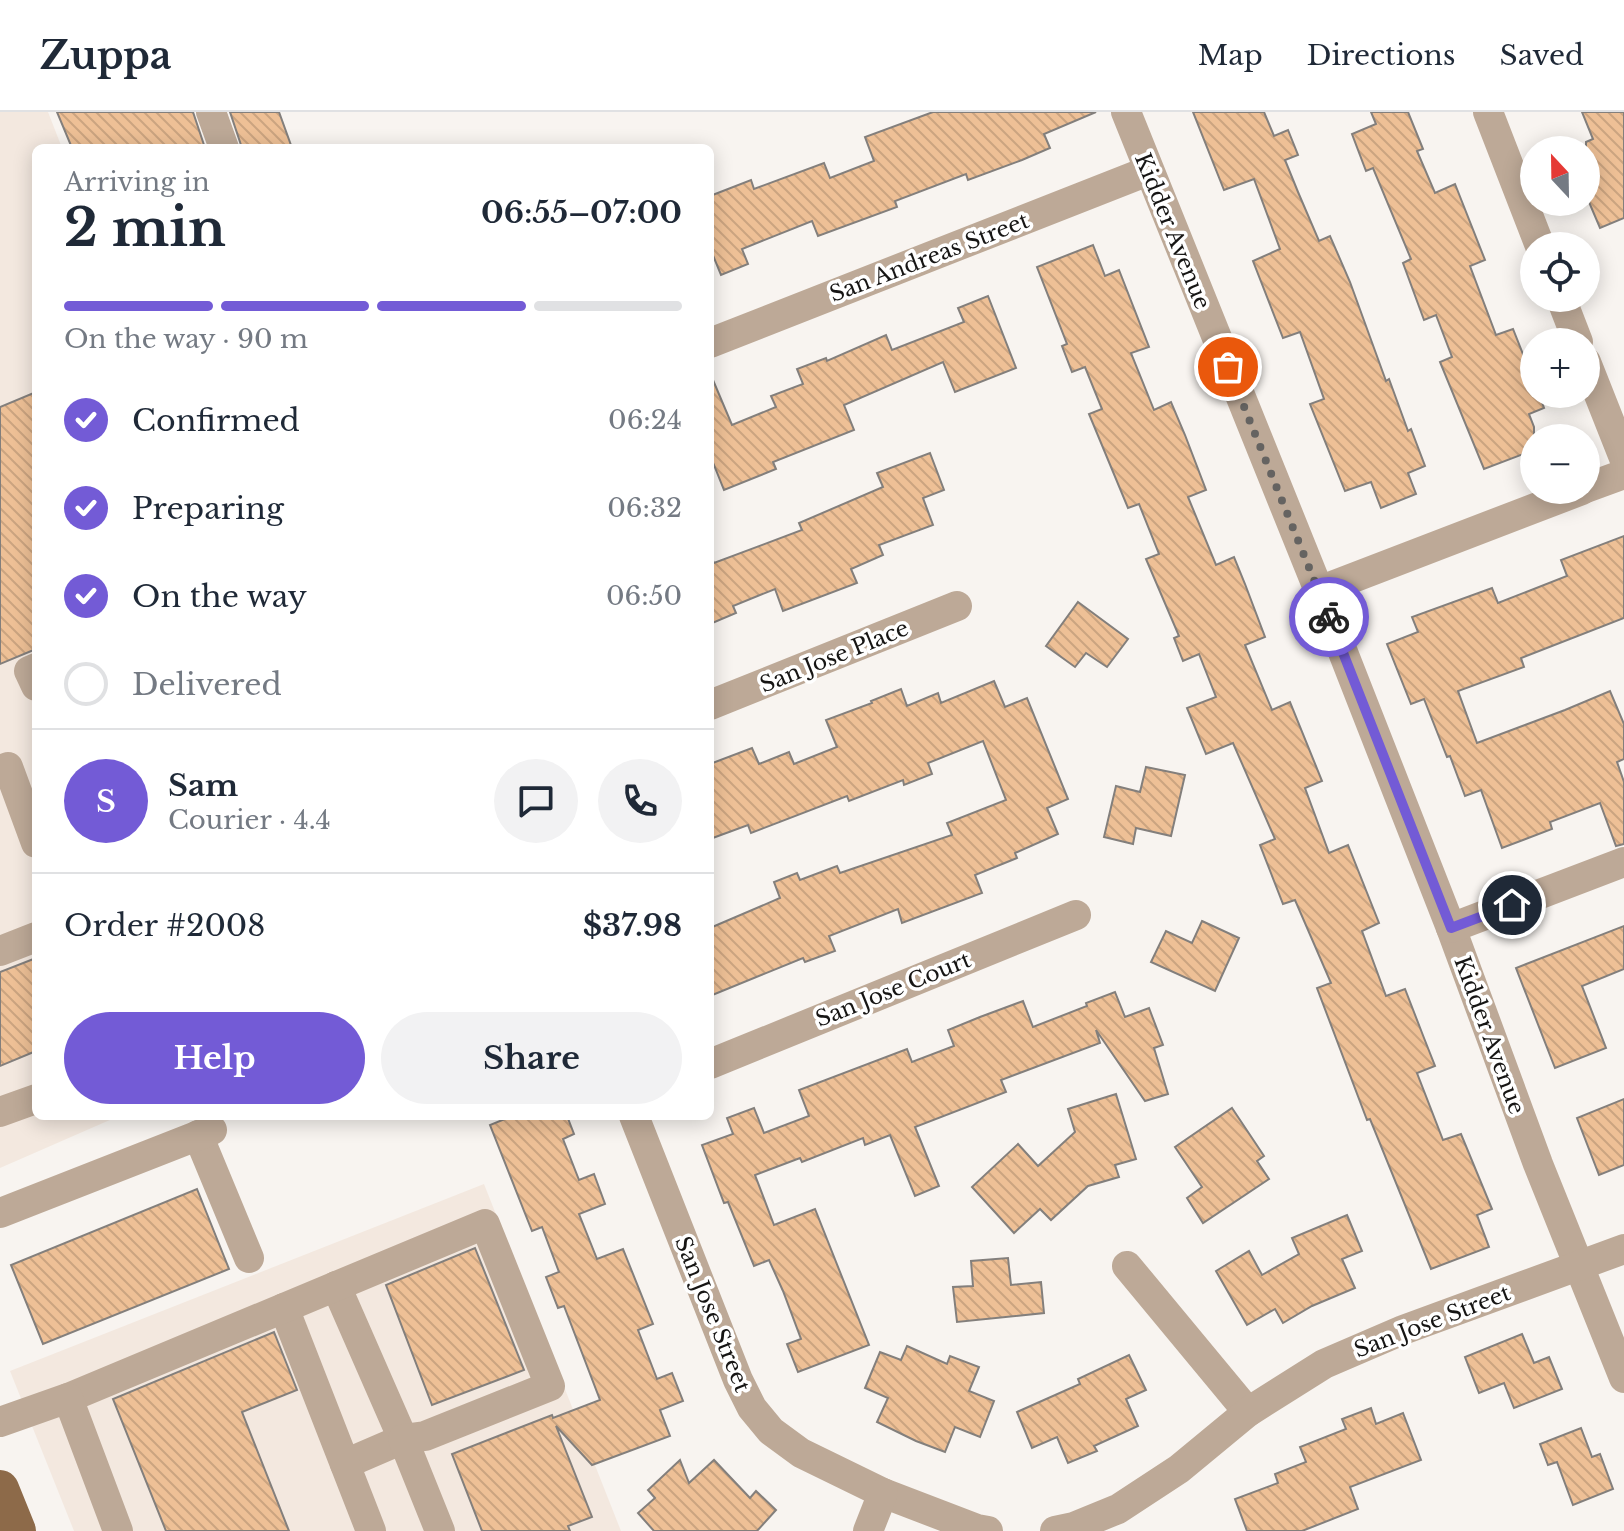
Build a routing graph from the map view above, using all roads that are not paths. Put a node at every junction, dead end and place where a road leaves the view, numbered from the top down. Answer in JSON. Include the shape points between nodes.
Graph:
{"nodes":[{"id":1,"x":211,"y":112,"type":"edge"},
{"id":2,"x":1126,"y":112,"type":"edge"},
{"id":3,"x":1488,"y":112,"type":"edge"},
{"id":4,"x":223,"y":144,"type":"edge"},
{"id":5,"x":1148,"y":171,"type":"junction"},
{"id":6,"x":1535,"y":232,"type":"edge"},
{"id":7,"x":714,"y":341,"type":"edge"},
{"id":8,"x":1600,"y":397,"type":"edge"},
{"id":9,"x":1624,"y":458,"type":"edge"},
{"id":10,"x":1624,"y":474,"type":"edge"},
{"id":11,"x":1600,"y":483,"type":"edge"},
{"id":12,"x":1545,"y":504,"type":"edge"},
{"id":13,"x":1319,"y":591,"type":"junction"},
{"id":14,"x":957,"y":606,"type":"dead end"},
{"id":15,"x":714,"y":703,"type":"edge"},
{"id":16,"x":3,"y":762,"type":"edge"},
{"id":17,"x":32,"y":833,"type":"edge"},
{"id":18,"x":1624,"y":862,"type":"edge"},
{"id":19,"x":1076,"y":915,"type":"dead end"},
{"id":20,"x":1451,"y":928,"type":"junction"},
{"id":21,"x":32,"y":939,"type":"edge"},
{"id":22,"x":0,"y":951,"type":"edge"},
{"id":23,"x":714,"y":1062,"type":"edge"},
{"id":24,"x":32,"y":1100,"type":"edge"},
{"id":25,"x":0,"y":1112,"type":"edge"},
{"id":26,"x":636,"y":1120,"type":"edge"},
{"id":27,"x":0,"y":1213,"type":"edge"},
{"id":28,"x":1624,"y":1249,"type":"edge"},
{"id":29,"x":249,"y":1258,"type":"dead end"},
{"id":30,"x":1127,"y":1266,"type":"dead end"},
{"id":31,"x":1580,"y":1266,"type":"junction"},
{"id":32,"x":336,"y":1286,"type":"junction"},
{"id":33,"x":284,"y":1308,"type":"junction"},
{"id":34,"x":1624,"y":1378,"type":"edge"},
{"id":35,"x":68,"y":1398,"type":"junction"},
{"id":36,"x":1248,"y":1412,"type":"junction"},
{"id":37,"x":0,"y":1422,"type":"edge"},
{"id":38,"x":403,"y":1439,"type":"junction"},
{"id":39,"x":345,"y":1464,"type":"junction"},
{"id":40,"x":0,"y":1489,"type":"edge"},
{"id":41,"x":883,"y":1493,"type":"junction"},
{"id":42,"x":17,"y":1531,"type":"edge"},
{"id":43,"x":118,"y":1531,"type":"edge"},
{"id":44,"x":371,"y":1531,"type":"edge"},
{"id":45,"x":440,"y":1531,"type":"edge"},
{"id":46,"x":868,"y":1531,"type":"edge"},
{"id":47,"x":988,"y":1531,"type":"edge"},
{"id":48,"x":1055,"y":1531,"type":"edge"}],
"edges":[{"from":1,"to":4,"type":"street"},
{"from":2,"to":5,"type":"street","name":"Kidder Avenue"},
{"from":3,"to":6,"type":"street"},
{"from":5,"to":7,"type":"street","name":"San Andreas Street"},
{"from":5,"to":13,"type":"street","name":"Kidder Avenue"},
{"from":8,"to":9,"type":"street"},
{"from":10,"to":11,"type":"street"},
{"from":12,"to":13,"type":"street"},
{"from":13,"to":20,"type":"street","name":"Kidder Avenue"},
{"from":14,"to":15,"type":"street","name":"San Jose Place"},
{"from":16,"to":17,"type":"street"},
{"from":18,"to":20,"type":"street"},
{"from":19,"to":23,"type":"street","name":"San Jose Court"},
{"from":20,"to":31,"type":"street","name":"Kidder Avenue"},
{"from":21,"to":22,"type":"street"},
{"from":24,"to":25,"type":"street"},
{"from":26,"to":41,"type":"street","name":"San Jose Street","via":[[752,1408],[771,1431],[801,1453]]},
{"from":27,"to":29,"type":"street","via":[[205,1132]]},
{"from":28,"to":31,"type":"street","name":"San Jose Street"},
{"from":30,"to":36,"type":"street"},
{"from":31,"to":34,"type":"street","name":"Kidder Avenue"},
{"from":31,"to":36,"type":"street","name":"San Jose Street","via":[[1324,1364]]},
{"from":32,"to":33,"type":"street"},
{"from":32,"to":38,"type":"street"},
{"from":32,"to":38,"type":"street","via":[[485,1224],[550,1386],[425,1436]]},
{"from":33,"to":35,"type":"street"},
{"from":33,"to":39,"type":"street"},
{"from":35,"to":37,"type":"street"},
{"from":35,"to":43,"type":"street"},
{"from":36,"to":48,"type":"street","name":"San Jose Street","via":[[1179,1469],[1118,1509]]},
{"from":38,"to":39,"type":"street"},
{"from":38,"to":45,"type":"street"},
{"from":39,"to":44,"type":"street"},
{"from":40,"to":42,"type":"main road"},
{"from":41,"to":46,"type":"street"},
{"from":41,"to":47,"type":"street","name":"San Jose Street"}]}
